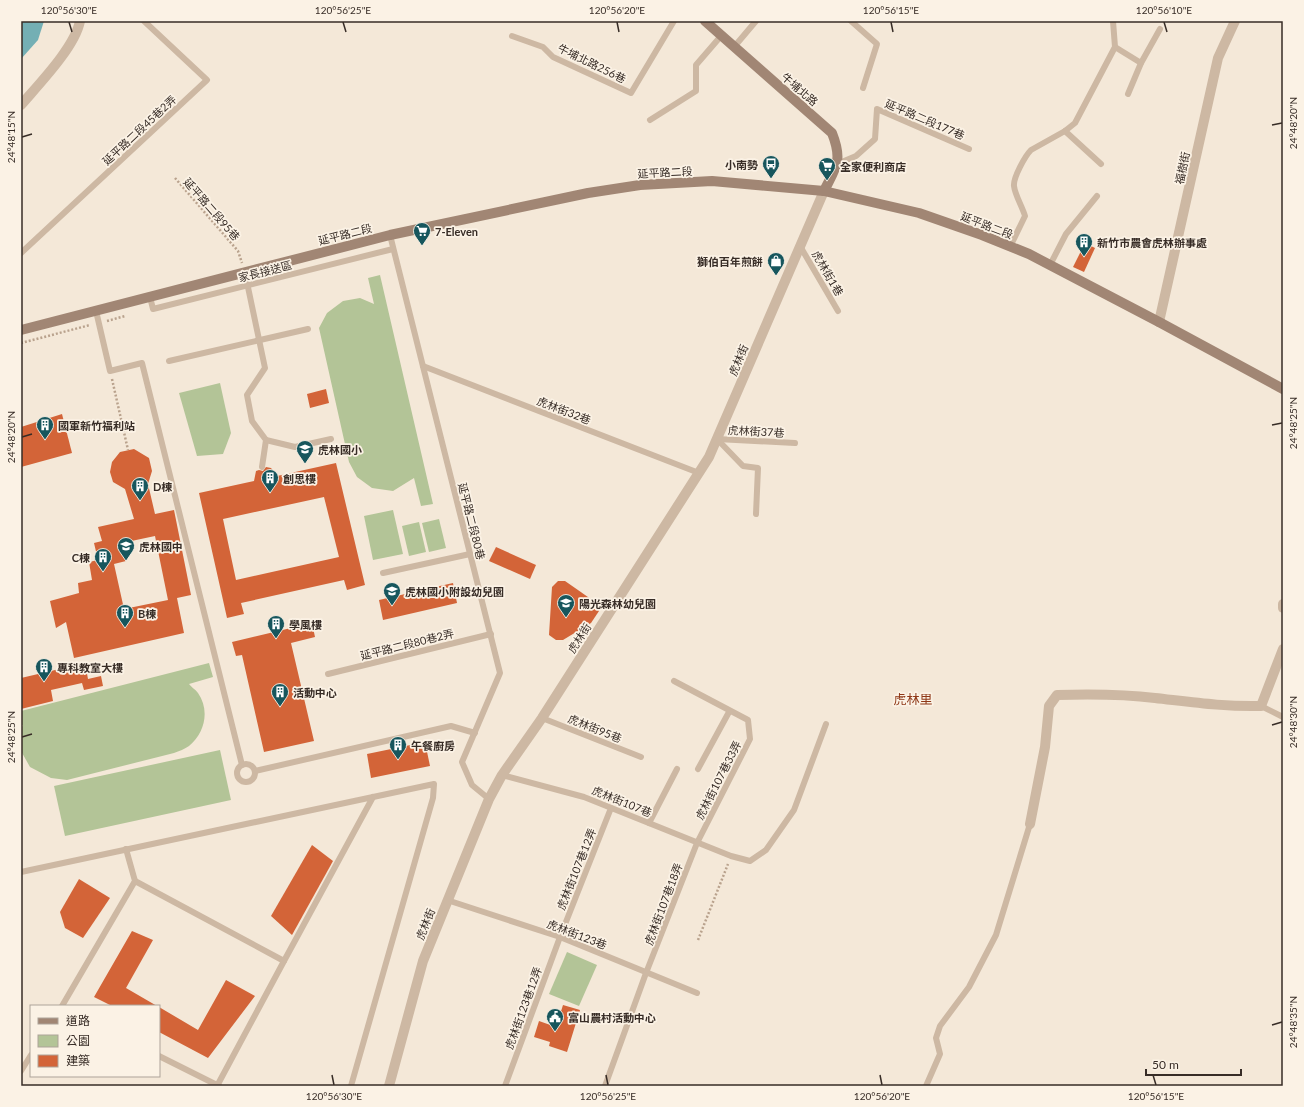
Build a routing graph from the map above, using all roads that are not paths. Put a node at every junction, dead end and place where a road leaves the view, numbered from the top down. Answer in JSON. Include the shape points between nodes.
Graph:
{"nodes":[{"id":1,"x":80,"y":21,"type":"edge"},
{"id":2,"x":144,"y":21,"type":"edge"},
{"id":3,"x":674,"y":21,"type":"edge"},
{"id":4,"x":705,"y":21,"type":"edge"},
{"id":5,"x":756,"y":21,"type":"edge"},
{"id":6,"x":851,"y":21,"type":"edge"},
{"id":7,"x":1112,"y":21,"type":"edge"},
{"id":8,"x":1235,"y":21,"type":"edge"},
{"id":9,"x":1160,"y":29,"type":"dead end"},
{"id":10,"x":512,"y":36,"type":"dead end"},
{"id":11,"x":721,"y":36,"type":"junction"},
{"id":12,"x":1115,"y":46,"type":"junction"},
{"id":13,"x":734,"y":47,"type":"junction"},
{"id":14,"x":1141,"y":63,"type":"junction"},
{"id":15,"x":863,"y":88,"type":"dead end"},
{"id":16,"x":1128,"y":94,"type":"dead end"},
{"id":17,"x":21,"y":105,"type":"edge"},
{"id":18,"x":650,"y":120,"type":"dead end"},
{"id":19,"x":1065,"y":131,"type":"junction"},
{"id":20,"x":969,"y":149,"type":"dead end"},
{"id":21,"x":837,"y":164,"type":"junction"},
{"id":22,"x":1101,"y":164,"type":"dead end"},
{"id":23,"x":824,"y":191,"type":"junction"},
{"id":24,"x":1097,"y":196,"type":"dead end"},
{"id":25,"x":390,"y":235,"type":"junction"},
{"id":26,"x":800,"y":246,"type":"junction"},
{"id":27,"x":1010,"y":246,"type":"junction"},
{"id":28,"x":393,"y":249,"type":"junction"},
{"id":29,"x":21,"y":253,"type":"edge"},
{"id":30,"x":1050,"y":265,"type":"junction"},
{"id":31,"x":245,"y":273,"type":"junction"},
{"id":32,"x":248,"y":286,"type":"junction"},
{"id":33,"x":150,"y":297,"type":"junction"},
{"id":34,"x":96,"y":311,"type":"junction"},
{"id":35,"x":838,"y":311,"type":"dead end"},
{"id":36,"x":1159,"y":322,"type":"junction"},
{"id":37,"x":308,"y":329,"type":"dead end"},
{"id":38,"x":21,"y":330,"type":"edge"},
{"id":39,"x":260,"y":341,"type":"junction"},
{"id":40,"x":169,"y":361,"type":"dead end"},
{"id":41,"x":423,"y":366,"type":"junction"},
{"id":42,"x":1283,"y":389,"type":"edge"},
{"id":43,"x":331,"y":439,"type":"dead end"},
{"id":44,"x":717,"y":439,"type":"junction"},
{"id":45,"x":266,"y":440,"type":"junction"},
{"id":46,"x":795,"y":443,"type":"dead end"},
{"id":47,"x":262,"y":467,"type":"dead end"},
{"id":48,"x":699,"y":473,"type":"junction"},
{"id":49,"x":756,"y":514,"type":"dead end"},
{"id":50,"x":470,"y":554,"type":"junction"},
{"id":51,"x":383,"y":573,"type":"dead end"},
{"id":52,"x":1283,"y":604,"type":"edge"},
{"id":53,"x":1283,"y":608,"type":"edge"},
{"id":54,"x":491,"y":634,"type":"junction"},
{"id":55,"x":1283,"y":649,"type":"edge"},
{"id":56,"x":328,"y":674,"type":"dead end"},
{"id":57,"x":674,"y":681,"type":"dead end"},
{"id":58,"x":1261,"y":706,"type":"junction"},
{"id":59,"x":730,"y":712,"type":"junction"},
{"id":60,"x":1283,"y":717,"type":"edge"},
{"id":61,"x":542,"y":718,"type":"junction"},
{"id":62,"x":826,"y":724,"type":"dead end"},
{"id":63,"x":475,"y":733,"type":"junction"},
{"id":64,"x":641,"y":757,"type":"dead end"},
{"id":65,"x":242,"y":765,"type":"junction"},
{"id":66,"x":677,"y":769,"type":"dead end"},
{"id":67,"x":698,"y":769,"type":"dead end"},
{"id":68,"x":255,"y":771,"type":"junction"},
{"id":69,"x":502,"y":775,"type":"junction"},
{"id":70,"x":373,"y":797,"type":"junction"},
{"id":71,"x":489,"y":800,"type":"junction"},
{"id":72,"x":611,"y":808,"type":"junction"},
{"id":73,"x":649,"y":823,"type":"junction"},
{"id":74,"x":1030,"y":824,"type":"joint"},
{"id":75,"x":698,"y":843,"type":"junction"},
{"id":76,"x":126,"y":849,"type":"junction"},
{"id":77,"x":21,"y":872,"type":"edge"},
{"id":78,"x":135,"y":881,"type":"junction"},
{"id":79,"x":448,"y":900,"type":"junction"},
{"id":80,"x":560,"y":937,"type":"junction"},
{"id":81,"x":284,"y":961,"type":"junction"},
{"id":82,"x":646,"y":973,"type":"junction"},
{"id":83,"x":697,"y":994,"type":"dead end"},
{"id":84,"x":63,"y":1005,"type":"edge"},
{"id":85,"x":30,"y":1057,"type":"edge"},
{"id":86,"x":160,"y":1057,"type":"edge"},
{"id":87,"x":21,"y":1071,"type":"edge"},
{"id":88,"x":218,"y":1086,"type":"edge"},
{"id":89,"x":351,"y":1086,"type":"edge"},
{"id":90,"x":389,"y":1086,"type":"edge"},
{"id":91,"x":506,"y":1086,"type":"edge"},
{"id":92,"x":605,"y":1086,"type":"edge"},
{"id":93,"x":926,"y":1086,"type":"edge"}],
"edges":[{"from":1,"to":17,"type":"street","via":[[78,30],[66,50]]},
{"from":2,"to":29,"type":"lane","name":"延平路二段45巷2弄","via":[[207,80]]},
{"from":3,"to":10,"type":"lane","name":"牛埔北路256巷","via":[[631,93],[553,57],[543,47]]},
{"from":4,"to":11,"type":"street","name":"牛埔北路"},
{"from":5,"to":13,"type":"lane"},
{"from":6,"to":15,"type":"lane","via":[[877,44]]},
{"from":7,"to":12,"type":"lane"},
{"from":8,"to":36,"type":"street","name":"福樹街","via":[[1218,58]]},
{"from":9,"to":14,"type":"lane"},
{"from":11,"to":13,"type":"street","name":"牛埔北路"},
{"from":11,"to":18,"type":"lane","via":[[696,65],[696,90]]},
{"from":12,"to":14,"type":"lane"},
{"from":12,"to":19,"type":"lane","via":[[1075,123]]},
{"from":13,"to":21,"type":"street","name":"牛埔北路","via":[[832,133],[838,147]]},
{"from":14,"to":16,"type":"lane"},
{"from":19,"to":22,"type":"lane"},
{"from":19,"to":27,"type":"lane","via":[[1031,150],[1016,177],[1014,186],[1025,216]]},
{"from":20,"to":21,"type":"lane","name":"延平路二段177巷","via":[[877,110],[875,139],[856,156]]},
{"from":21,"to":23,"type":"street","name":"牛埔北路"},
{"from":23,"to":25,"type":"street","name":"延平路二段","via":[[712,181],[640,185],[588,193]]},
{"from":23,"to":26,"type":"street","name":"虎林街"},
{"from":23,"to":27,"type":"street","name":"延平路二段","via":[[919,213]]},
{"from":24,"to":30,"type":"lane","via":[[1066,234]]},
{"from":25,"to":28,"type":"lane","name":"延平路二段80巷"},
{"from":25,"to":31,"type":"street","name":"延平路二段"},
{"from":26,"to":35,"type":"lane","name":"虎林街1巷"},
{"from":26,"to":44,"type":"street","name":"虎林街"},
{"from":27,"to":30,"type":"street","name":"延平路二段"},
{"from":28,"to":32,"type":"lane","name":"家長接送區"},
{"from":28,"to":41,"type":"lane","name":"延平路二段80巷"},
{"from":30,"to":36,"type":"street","name":"延平路二段"},
{"from":31,"to":32,"type":"lane"},
{"from":31,"to":33,"type":"street","name":"延平路二段"},
{"from":32,"to":33,"type":"lane","name":"家長接送區","via":[[153,309]]},
{"from":32,"to":39,"type":"lane"},
{"from":33,"to":34,"type":"street","name":"延平路二段"},
{"from":34,"to":38,"type":"street","name":"延平路二段"},
{"from":34,"to":65,"type":"lane","via":[[110,371],[142,363]]},
{"from":36,"to":42,"type":"street","name":"延平路二段"},
{"from":37,"to":39,"type":"lane"},
{"from":39,"to":40,"type":"lane"},
{"from":39,"to":45,"type":"lane","via":[[265,368],[247,395],[252,422]]},
{"from":41,"to":48,"type":"lane","name":"虎林街32巷"},
{"from":41,"to":50,"type":"lane","name":"延平路二段80巷"},
{"from":43,"to":45,"type":"lane","via":[[295,447]]},
{"from":44,"to":46,"type":"lane","name":"虎林街37巷"},
{"from":44,"to":48,"type":"street","name":"虎林街"},
{"from":44,"to":49,"type":"lane","via":[[743,466],[758,468]]},
{"from":45,"to":47,"type":"lane"},
{"from":48,"to":61,"type":"street","name":"虎林街"},
{"from":50,"to":51,"type":"lane"},
{"from":50,"to":54,"type":"lane","name":"延平路二段80巷"},
{"from":52,"to":53,"type":"street"},
{"from":54,"to":56,"type":"lane","name":"延平路二段80巷2弄"},
{"from":54,"to":63,"type":"lane","name":"延平路二段80巷","via":[[500,673]]},
{"from":55,"to":58,"type":"street"},
{"from":57,"to":59,"type":"lane","name":"虎林街107巷33弄"},
{"from":58,"to":60,"type":"lane"},
{"from":58,"to":74,"type":"street","via":[[1220,706],[1098,694],[1057,695],[1049,706],[1045,747]]},
{"from":59,"to":67,"type":"lane","name":"虎林街107巷33弄"},
{"from":59,"to":75,"type":"lane","name":"虎林街107巷33弄","via":[[748,720],[750,739]]},
{"from":61,"to":64,"type":"lane","name":"虎林街95巷"},
{"from":61,"to":69,"type":"street","name":"虎林街"},
{"from":62,"to":75,"type":"lane","name":"虎林街107巷","via":[[794,810],[766,850],[750,860],[731,856]]},
{"from":63,"to":68,"type":"lane","via":[[452,726]]},
{"from":63,"to":71,"type":"lane","name":"延平路二段80巷","via":[[462,762],[472,785]]},
{"from":65,"to":68,"type":"lane","via":[[250,765]]},
{"from":65,"to":68,"type":"lane","via":[[237,775],[244,782],[250,782]]},
{"from":66,"to":73,"type":"lane"},
{"from":69,"to":71,"type":"street","name":"虎林街"},
{"from":69,"to":72,"type":"lane","name":"虎林街107巷","via":[[584,797]]},
{"from":70,"to":76,"type":"lane"},
{"from":70,"to":81,"type":"lane"},
{"from":70,"to":89,"type":"lane","via":[[434,784]]},
{"from":71,"to":79,"type":"street","name":"虎林街"},
{"from":72,"to":73,"type":"lane","name":"虎林街107巷"},
{"from":72,"to":80,"type":"lane","name":"虎林街107巷12弄"},
{"from":73,"to":75,"type":"lane","name":"虎林街107巷"},
{"from":74,"to":93,"type":"lane","via":[[996,935],[969,987],[940,1026],[936,1038],[940,1054]]},
{"from":75,"to":82,"type":"lane","name":"虎林街107巷18弄"},
{"from":76,"to":77,"type":"lane"},
{"from":76,"to":78,"type":"lane"},
{"from":78,"to":81,"type":"lane"},
{"from":78,"to":84,"type":"lane"},
{"from":79,"to":80,"type":"lane","name":"虎林街123巷"},
{"from":79,"to":90,"type":"street","name":"虎林街","via":[[423,961]]},
{"from":80,"to":82,"type":"lane","name":"虎林街123巷"},
{"from":80,"to":91,"type":"lane","name":"虎林街123巷12弄"},
{"from":81,"to":88,"type":"lane"},
{"from":82,"to":83,"type":"lane","name":"虎林街123巷"},
{"from":82,"to":92,"type":"lane","name":"虎林街107巷18弄"},
{"from":85,"to":87,"type":"lane"},
{"from":86,"to":88,"type":"lane"}]}
